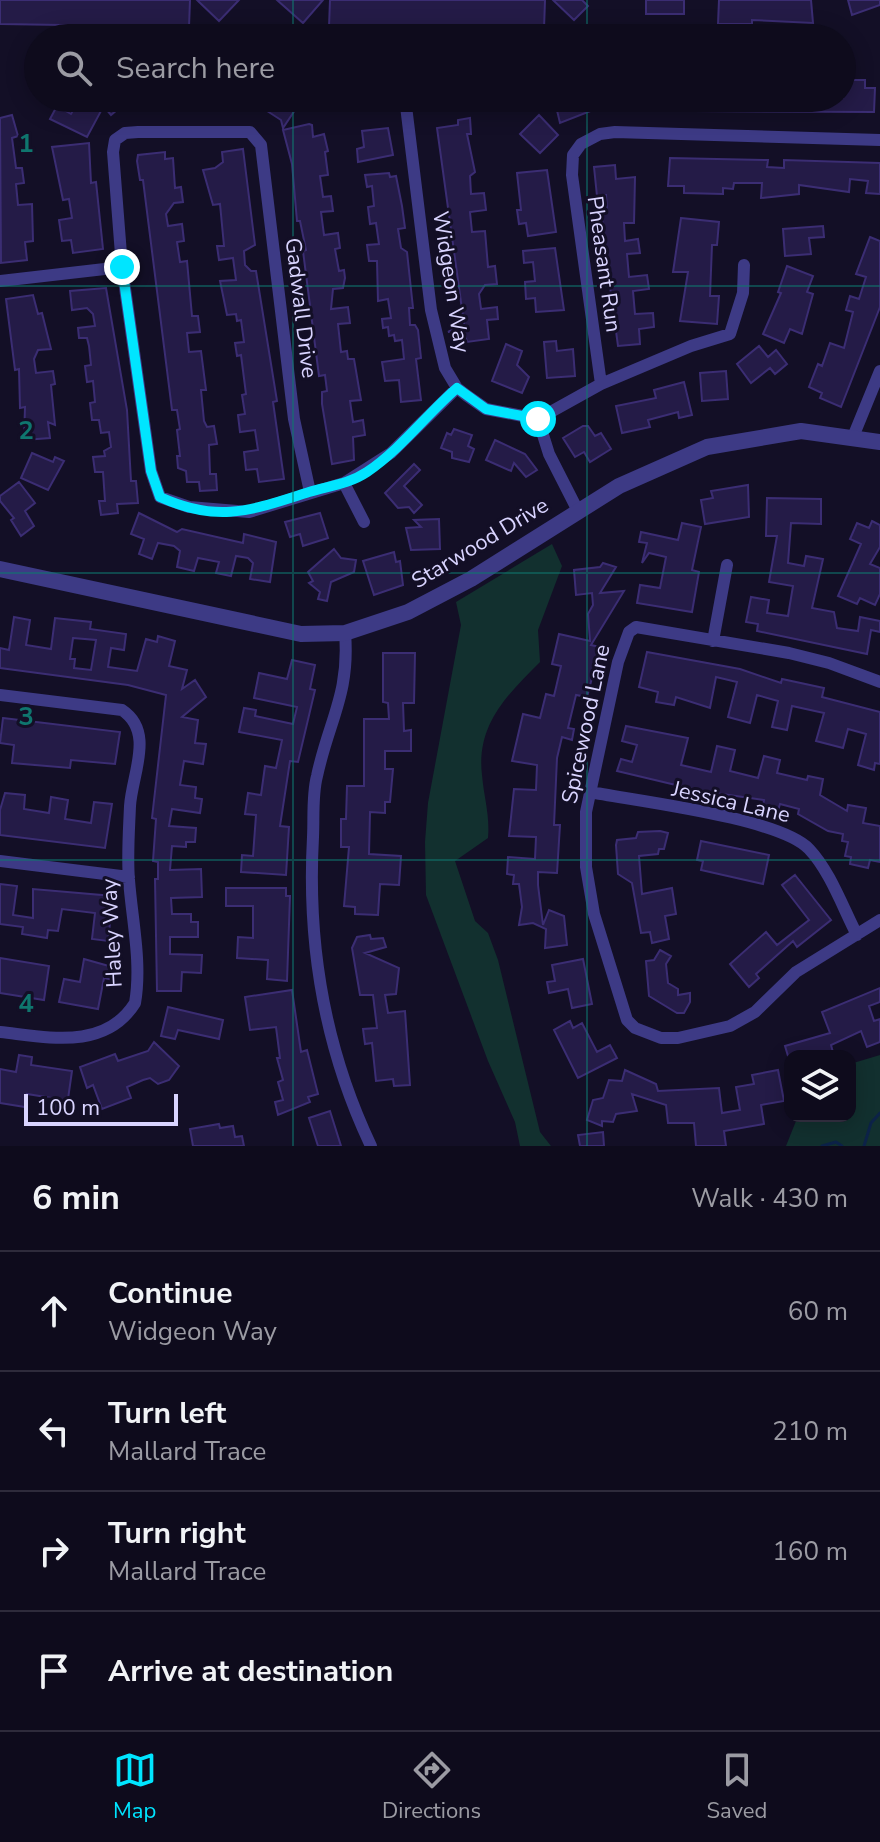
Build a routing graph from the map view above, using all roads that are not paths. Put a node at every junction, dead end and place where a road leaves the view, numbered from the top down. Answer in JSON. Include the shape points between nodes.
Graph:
{"nodes":[{"id":1,"x":407,"y":112,"type":"edge"},
{"id":2,"x":880,"y":140,"type":"edge"},
{"id":3,"x":744,"y":265,"type":"dead end"},
{"id":4,"x":122,"y":267,"type":"junction"},
{"id":5,"x":0,"y":281,"type":"edge"},
{"id":6,"x":880,"y":371,"type":"edge"},
{"id":7,"x":601,"y":384,"type":"junction"},
{"id":8,"x":457,"y":388,"type":"junction"},
{"id":9,"x":538,"y":419,"type":"junction"},
{"id":10,"x":853,"y":437,"type":"junction"},
{"id":11,"x":880,"y":442,"type":"edge"},
{"id":12,"x":344,"y":483,"type":"junction"},
{"id":13,"x":310,"y":492,"type":"junction"},
{"id":14,"x":577,"y":509,"type":"junction"},
{"id":15,"x":364,"y":522,"type":"dead end"},
{"id":16,"x":727,"y":565,"type":"dead end"},
{"id":17,"x":0,"y":569,"type":"edge"},
{"id":18,"x":345,"y":633,"type":"junction"},
{"id":19,"x":713,"y":641,"type":"junction"},
{"id":20,"x":880,"y":682,"type":"edge"},
{"id":21,"x":0,"y":695,"type":"edge"},
{"id":22,"x":590,"y":792,"type":"junction"},
{"id":23,"x":0,"y":861,"type":"edge"},
{"id":24,"x":129,"y":877,"type":"junction"},
{"id":25,"x":880,"y":920,"type":"edge"},
{"id":26,"x":857,"y":935,"type":"junction"},
{"id":27,"x":0,"y":1032,"type":"edge"},
{"id":28,"x":371,"y":1146,"type":"edge"}],
"edges":[{"from":1,"to":8,"type":"street","name":"Widgeon Way","via":[[431,310],[440,355]]},
{"from":2,"to":7,"type":"street","name":"Pheasant Run","via":[[615,132],[600,134],[576,150],[574,201]]},
{"from":3,"to":7,"type":"street","via":[[743,293],[730,334]]},
{"from":4,"to":5,"type":"street"},
{"from":4,"to":13,"type":"street","via":[[151,471],[160,497],[189,507],[249,512]]},
{"from":4,"to":13,"type":"street","name":"Gadwall Drive","via":[[115,140],[138,132],[250,132],[261,145],[294,419]]},
{"from":6,"to":10,"type":"street"},
{"from":7,"to":9,"type":"street"},
{"from":8,"to":9,"type":"street","via":[[486,409]]},
{"from":8,"to":12,"type":"street","via":[[391,453]]},
{"from":9,"to":14,"type":"street"},
{"from":10,"to":11,"type":"street","name":"Starwood Drive"},
{"from":10,"to":14,"type":"street","name":"Starwood Drive","via":[[801,431],[707,447]]},
{"from":12,"to":13,"type":"street"},
{"from":12,"to":15,"type":"street"},
{"from":14,"to":18,"type":"street","name":"Starwood Drive","via":[[471,579],[408,612]]},
{"from":16,"to":19,"type":"street"},
{"from":17,"to":18,"type":"street","name":"Starwood Drive","via":[[301,634]]},
{"from":18,"to":28,"type":"street","via":[[347,675],[316,778],[309,900],[315,971],[331,1039]]},
{"from":19,"to":20,"type":"street","name":"Spicewood Lane","via":[[829,663]]},
{"from":19,"to":22,"type":"street","name":"Spicewood Lane","via":[[647,627],[629,632]]},
{"from":21,"to":24,"type":"street","name":"Haley Way","via":[[111,707],[133,717],[141,741],[131,793]]},
{"from":22,"to":26,"type":"street","name":"Jessica Lane","via":[[767,827],[797,839],[810,849]]},
{"from":22,"to":26,"type":"street","name":"Spicewood Lane","via":[[586,867],[594,914],[622,1010],[635,1028],[678,1038],[730,1026],[755,1012],[796,972]]},
{"from":23,"to":24,"type":"street"},
{"from":24,"to":27,"type":"street","name":"Haley Way","via":[[137,963],[137,991],[130,1011],[107,1028],[74,1039]]},
{"from":25,"to":26,"type":"street"}]}
